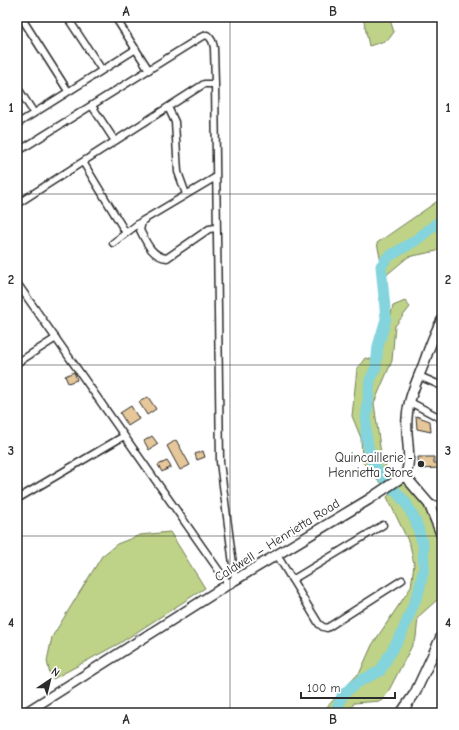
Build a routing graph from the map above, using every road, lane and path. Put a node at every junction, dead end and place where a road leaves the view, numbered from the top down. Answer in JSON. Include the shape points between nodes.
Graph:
{"nodes":[{"id":1,"x":21,"y":17,"type":"edge"},
{"id":2,"x":67,"y":17,"type":"edge"},
{"id":3,"x":115,"y":17,"type":"edge"},
{"id":4,"x":136,"y":49,"type":"junction"},
{"id":5,"x":102,"y":70,"type":"junction"},
{"id":6,"x":149,"y":70,"type":"junction"},
{"id":7,"x":215,"y":84,"type":"junction"},
{"id":8,"x":17,"y":87,"type":"edge"},
{"id":9,"x":68,"y":91,"type":"junction"},
{"id":10,"x":92,"y":106,"type":"junction"},
{"id":11,"x":168,"y":107,"type":"junction"},
{"id":12,"x":34,"y":113,"type":"junction"},
{"id":13,"x":17,"y":124,"type":"edge"},
{"id":14,"x":115,"y":141,"type":"junction"},
{"id":15,"x":17,"y":152,"type":"edge"},
{"id":16,"x":83,"y":162,"type":"junction"},
{"id":17,"x":216,"y":177,"type":"junction"},
{"id":18,"x":186,"y":194,"type":"junction"},
{"id":19,"x":17,"y":204,"type":"edge"},
{"id":20,"x":142,"y":221,"type":"junction"},
{"id":21,"x":216,"y":228,"type":"junction"},
{"id":22,"x":126,"y":233,"type":"junction"},
{"id":23,"x":113,"y":243,"type":"dead end"},
{"id":24,"x":17,"y":283,"type":"edge"},
{"id":25,"x":442,"y":320,"type":"edge"},
{"id":26,"x":439,"y":332,"type":"edge"},
{"id":27,"x":56,"y":338,"type":"junction"},
{"id":28,"x":17,"y":363,"type":"edge"},
{"id":29,"x":419,"y":376,"type":"junction"},
{"id":30,"x":442,"y":386,"type":"edge"},
{"id":31,"x":410,"y":402,"type":"junction"},
{"id":32,"x":442,"y":419,"type":"edge"},
{"id":33,"x":124,"y":436,"type":"junction"},
{"id":34,"x":402,"y":477,"type":"junction"},
{"id":35,"x":17,"y":499,"type":"edge"},
{"id":36,"x":429,"y":504,"type":"junction"},
{"id":37,"x":442,"y":505,"type":"edge"},
{"id":38,"x":383,"y":525,"type":"dead end"},
{"id":39,"x":442,"y":536,"type":"edge"},
{"id":40,"x":277,"y":556,"type":"junction"},
{"id":41,"x":292,"y":580,"type":"junction"},
{"id":42,"x":402,"y":580,"type":"dead end"},
{"id":43,"x":232,"y":583,"type":"junction"},
{"id":44,"x":442,"y":636,"type":"edge"},
{"id":45,"x":25,"y":713,"type":"edge"},
{"id":46,"x":401,"y":713,"type":"edge"}],
"edges":[{"from":1,"to":9,"type":"street"},
{"from":2,"to":5,"type":"street"},
{"from":3,"to":4,"type":"street"},
{"from":4,"to":5,"type":"street"},
{"from":4,"to":6,"type":"street"},
{"from":5,"to":9,"type":"street"},
{"from":6,"to":7,"type":"street","via":[[207,35],[214,43]]},
{"from":6,"to":10,"type":"street"},
{"from":7,"to":11,"type":"street","via":[[204,84]]},
{"from":7,"to":17,"type":"street"},
{"from":8,"to":12,"type":"street"},
{"from":9,"to":12,"type":"street"},
{"from":10,"to":14,"type":"street"},
{"from":10,"to":15,"type":"street"},
{"from":11,"to":14,"type":"street"},
{"from":11,"to":18,"type":"street","via":[[175,122],[178,172]]},
{"from":12,"to":13,"type":"street"},
{"from":14,"to":16,"type":"street"},
{"from":16,"to":19,"type":"street"},
{"from":16,"to":22,"type":"street"},
{"from":17,"to":18,"type":"street"},
{"from":17,"to":21,"type":"street"},
{"from":18,"to":20,"type":"street"},
{"from":20,"to":21,"type":"street","via":[[140,230],[145,241],[154,253],[162,258],[168,258],[209,229]]},
{"from":20,"to":22,"type":"street"},
{"from":21,"to":43,"type":"street","via":[[220,462]]},
{"from":22,"to":23,"type":"street"},
{"from":24,"to":27,"type":"street"},
{"from":25,"to":26,"type":"main road"},
{"from":26,"to":29,"type":"main road"},
{"from":27,"to":28,"type":"street"},
{"from":27,"to":33,"type":"street"},
{"from":29,"to":30,"type":"street"},
{"from":29,"to":31,"type":"main road"},
{"from":31,"to":32,"type":"street"},
{"from":31,"to":34,"type":"main road","via":[[407,421],[408,471]]},
{"from":33,"to":35,"type":"street"},
{"from":33,"to":43,"type":"street"},
{"from":34,"to":36,"type":"main road"},
{"from":34,"to":40,"type":"main road","name":"Caldwell – Henrietta Road"},
{"from":36,"to":37,"type":"street"},
{"from":36,"to":39,"type":"main road"},
{"from":38,"to":41,"type":"street"},
{"from":40,"to":41,"type":"street"},
{"from":40,"to":43,"type":"main road","name":"Caldwell – Henrietta Road"},
{"from":41,"to":42,"type":"street","via":[[319,624],[327,628]]},
{"from":43,"to":45,"type":"main road","name":"Caldwell – Henrietta Road"},
{"from":44,"to":46,"type":"main road","via":[[416,693]]}]}
